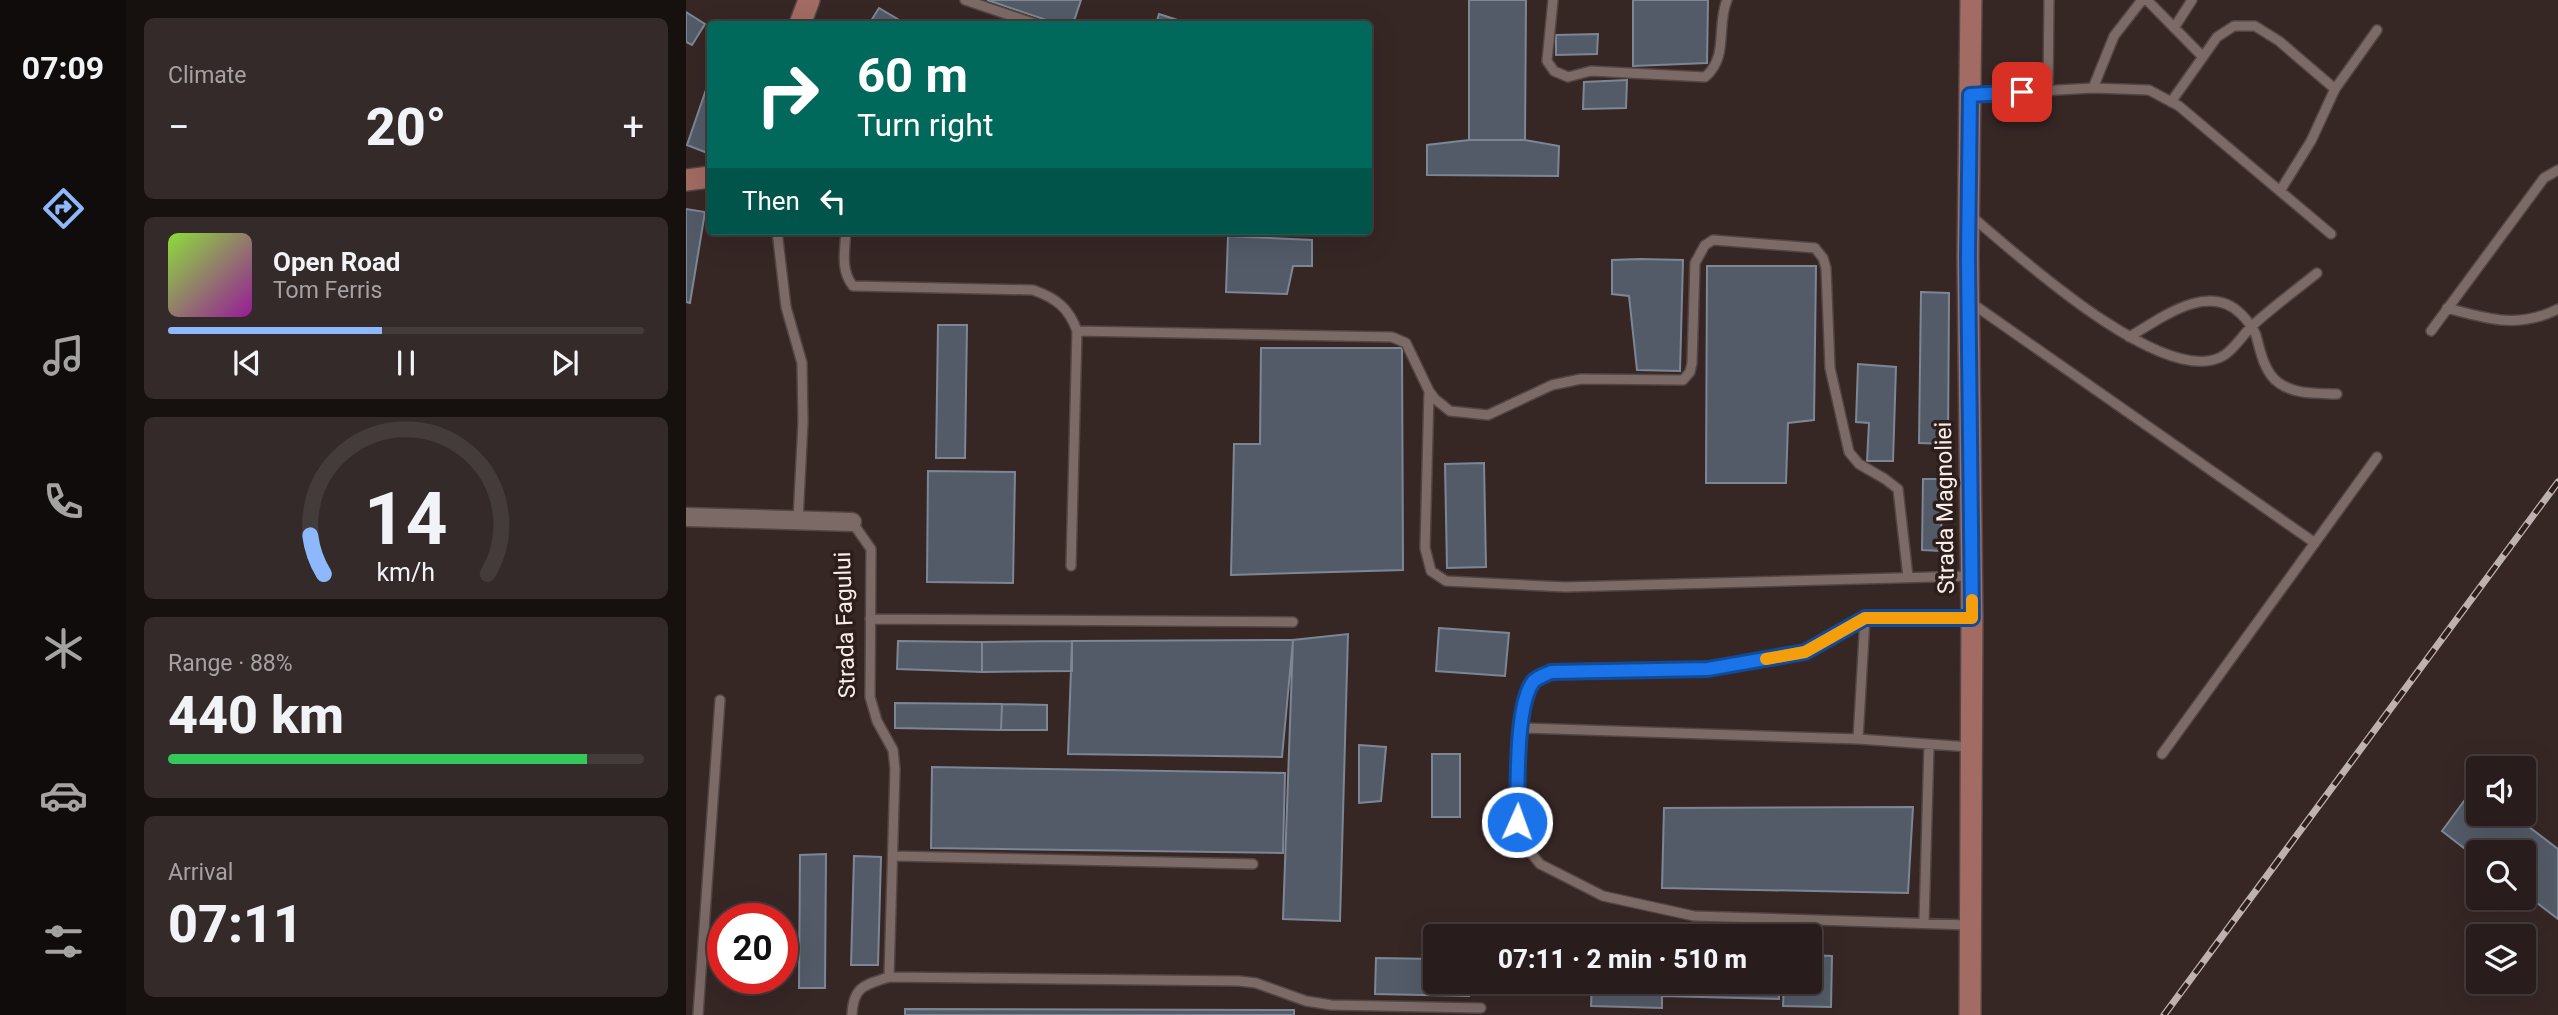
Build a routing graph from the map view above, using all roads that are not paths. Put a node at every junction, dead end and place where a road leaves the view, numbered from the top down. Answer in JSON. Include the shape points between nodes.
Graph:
{"nodes":[{"id":1,"x":809,"y":0,"type":"edge"},
{"id":2,"x":965,"y":0,"type":"edge"},
{"id":3,"x":1553,"y":0,"type":"edge"},
{"id":4,"x":1727,"y":0,"type":"edge"},
{"id":5,"x":1971,"y":0,"type":"edge"},
{"id":6,"x":2049,"y":0,"type":"edge"},
{"id":7,"x":2144,"y":0,"type":"edge"},
{"id":8,"x":2192,"y":0,"type":"edge"},
{"id":9,"x":801,"y":21,"type":"edge"},
{"id":10,"x":1027,"y":21,"type":"edge"},
{"id":11,"x":2174,"y":28,"type":"junction"},
{"id":12,"x":2377,"y":30,"type":"dead end"},
{"id":13,"x":2203,"y":57,"type":"junction"},
{"id":14,"x":2093,"y":88,"type":"junction"},
{"id":15,"x":2335,"y":89,"type":"junction"},
{"id":16,"x":2048,"y":91,"type":"junction"},
{"id":17,"x":1970,"y":95,"type":"junction"},
{"id":18,"x":2171,"y":102,"type":"junction"},
{"id":19,"x":2558,"y":170,"type":"edge"},
{"id":20,"x":707,"y":177,"type":"edge"},
{"id":21,"x":686,"y":180,"type":"edge"},
{"id":22,"x":2280,"y":191,"type":"junction"},
{"id":23,"x":1968,"y":214,"type":"junction"},
{"id":24,"x":2331,"y":234,"type":"dead end"},
{"id":25,"x":777,"y":235,"type":"edge"},
{"id":26,"x":846,"y":235,"type":"edge"},
{"id":27,"x":2317,"y":273,"type":"dead end"},
{"id":28,"x":1968,"y":301,"type":"junction"},
{"id":29,"x":2447,"y":308,"type":"junction"},
{"id":30,"x":2558,"y":309,"type":"edge"},
{"id":31,"x":2252,"y":325,"type":"junction"},
{"id":32,"x":1077,"y":331,"type":"junction"},
{"id":33,"x":2431,"y":331,"type":"dead end"},
{"id":34,"x":2129,"y":337,"type":"junction"},
{"id":35,"x":1429,"y":391,"type":"junction"},
{"id":36,"x":2337,"y":394,"type":"dead end"},
{"id":37,"x":2377,"y":457,"type":"dead end"},
{"id":38,"x":686,"y":517,"type":"edge"},
{"id":39,"x":798,"y":520,"type":"junction"},
{"id":40,"x":852,"y":522,"type":"joint"},
{"id":41,"x":2315,"y":543,"type":"junction"},
{"id":42,"x":1071,"y":566,"type":"dead end"},
{"id":43,"x":1972,"y":576,"type":"junction"},
{"id":44,"x":1908,"y":577,"type":"junction"},
{"id":45,"x":1865,"y":618,"type":"junction"},
{"id":46,"x":1972,"y":618,"type":"junction"},
{"id":47,"x":870,"y":619,"type":"junction"},
{"id":48,"x":1293,"y":622,"type":"dead end"},
{"id":49,"x":720,"y":701,"type":"dead end"},
{"id":50,"x":1521,"y":728,"type":"junction"},
{"id":51,"x":1858,"y":738,"type":"junction"},
{"id":52,"x":1929,"y":745,"type":"junction"},
{"id":53,"x":1972,"y":748,"type":"junction"},
{"id":54,"x":2162,"y":754,"type":"dead end"},
{"id":55,"x":893,"y":856,"type":"junction"},
{"id":56,"x":1253,"y":864,"type":"dead end"},
{"id":57,"x":1924,"y":923,"type":"junction"},
{"id":58,"x":1971,"y":925,"type":"junction"},
{"id":59,"x":889,"y":977,"type":"junction"},
{"id":60,"x":1481,"y":1008,"type":"dead end"},
{"id":61,"x":698,"y":1015,"type":"edge"},
{"id":62,"x":852,"y":1015,"type":"edge"},
{"id":63,"x":1970,"y":1015,"type":"edge"}],
"edges":[{"from":1,"to":9,"type":"main road"},
{"from":2,"to":10,"type":"lane"},
{"from":3,"to":4,"type":"lane","via":[[1547,61],[1554,71],[1568,77],[1591,71],[1705,77],[1720,58],[1721,17]]},
{"from":5,"to":17,"type":"main road","name":"Strada Magnoliei"},
{"from":6,"to":16,"type":"lane"},
{"from":7,"to":11,"type":"lane"},
{"from":7,"to":14,"type":"lane","via":[[2114,36]]},
{"from":8,"to":11,"type":"lane"},
{"from":11,"to":13,"type":"lane"},
{"from":12,"to":15,"type":"lane"},
{"from":13,"to":15,"type":"lane","via":[[2217,37],[2234,26],[2255,26]]},
{"from":13,"to":18,"type":"lane"},
{"from":14,"to":16,"type":"lane"},
{"from":14,"to":18,"type":"lane","via":[[2149,90]]},
{"from":15,"to":22,"type":"lane","via":[[2311,141]]},
{"from":16,"to":17,"type":"lane"},
{"from":17,"to":23,"type":"main road","name":"Strada Magnoliei"},
{"from":18,"to":22,"type":"lane"},
{"from":19,"to":29,"type":"lane","via":[[2544,178]]},
{"from":20,"to":21,"type":"main road"},
{"from":22,"to":24,"type":"lane"},
{"from":23,"to":28,"type":"main road","name":"Strada Magnoliei"},
{"from":23,"to":34,"type":"lane","via":[[2056,289]]},
{"from":25,"to":39,"type":"lane","via":[[786,307],[802,363]]},
{"from":26,"to":32,"type":"lane","via":[[844,266],[853,286],[1033,290],[1050,296],[1072,315]]},
{"from":27,"to":31,"type":"lane"},
{"from":28,"to":41,"type":"lane"},
{"from":28,"to":43,"type":"main road","name":"Strada Magnoliei"},
{"from":29,"to":30,"type":"lane","via":[[2494,321],[2521,321]]},
{"from":29,"to":33,"type":"lane"},
{"from":31,"to":34,"type":"lane","via":[[2235,309],[2210,299],[2183,307]]},
{"from":31,"to":34,"type":"lane","via":[[2221,357],[2196,363]]},
{"from":31,"to":36,"type":"lane","via":[[2264,363],[2277,383],[2301,393]]},
{"from":32,"to":35,"type":"lane","via":[[1392,337],[1406,343]]},
{"from":32,"to":42,"type":"lane"},
{"from":35,"to":44,"type":"lane","via":[[1425,548],[1431,571],[1446,581],[1565,587]]},
{"from":35,"to":44,"type":"lane","via":[[1450,411],[1488,415],[1552,385],[1581,379],[1683,380],[1692,363],[1695,263],[1705,245],[1713,240],[1815,248],[1826,268],[1830,368],[1849,452],[1859,464],[1898,489]]},
{"from":37,"to":41,"type":"lane"},
{"from":38,"to":39,"type":"street","name":"Strada Fagului"},
{"from":39,"to":40,"type":"street","name":"Strada Fagului"},
{"from":40,"to":47,"type":"lane","name":"Strada Fagului","via":[[871,549]]},
{"from":41,"to":54,"type":"lane"},
{"from":43,"to":44,"type":"lane"},
{"from":43,"to":46,"type":"main road","name":"Strada Magnoliei"},
{"from":45,"to":46,"type":"lane"},
{"from":45,"to":50,"type":"lane","via":[[1805,652],[1708,669],[1551,672],[1534,679],[1525,694]]},
{"from":45,"to":51,"type":"lane"},
{"from":46,"to":53,"type":"main road","name":"Strada Magnoliei"},
{"from":47,"to":48,"type":"lane"},
{"from":47,"to":55,"type":"lane","name":"Strada Fagului","via":[[870,697],[895,769]]},
{"from":49,"to":61,"type":"lane"},
{"from":50,"to":51,"type":"lane"},
{"from":50,"to":57,"type":"lane","via":[[1517,822],[1523,843],[1540,864],[1603,895],[1694,916]]},
{"from":51,"to":52,"type":"lane"},
{"from":52,"to":53,"type":"lane"},
{"from":52,"to":57,"type":"lane"},
{"from":53,"to":58,"type":"main road","name":"Strada Magnoliei"},
{"from":55,"to":56,"type":"lane"},
{"from":55,"to":59,"type":"lane","name":"Strada Fagului"},
{"from":57,"to":58,"type":"lane"},
{"from":58,"to":63,"type":"main road","name":"Strada Magnoliei"},
{"from":59,"to":60,"type":"lane","via":[[1239,981],[1331,1005]]},
{"from":59,"to":62,"type":"lane","via":[[864,985],[856,993]]}]}
